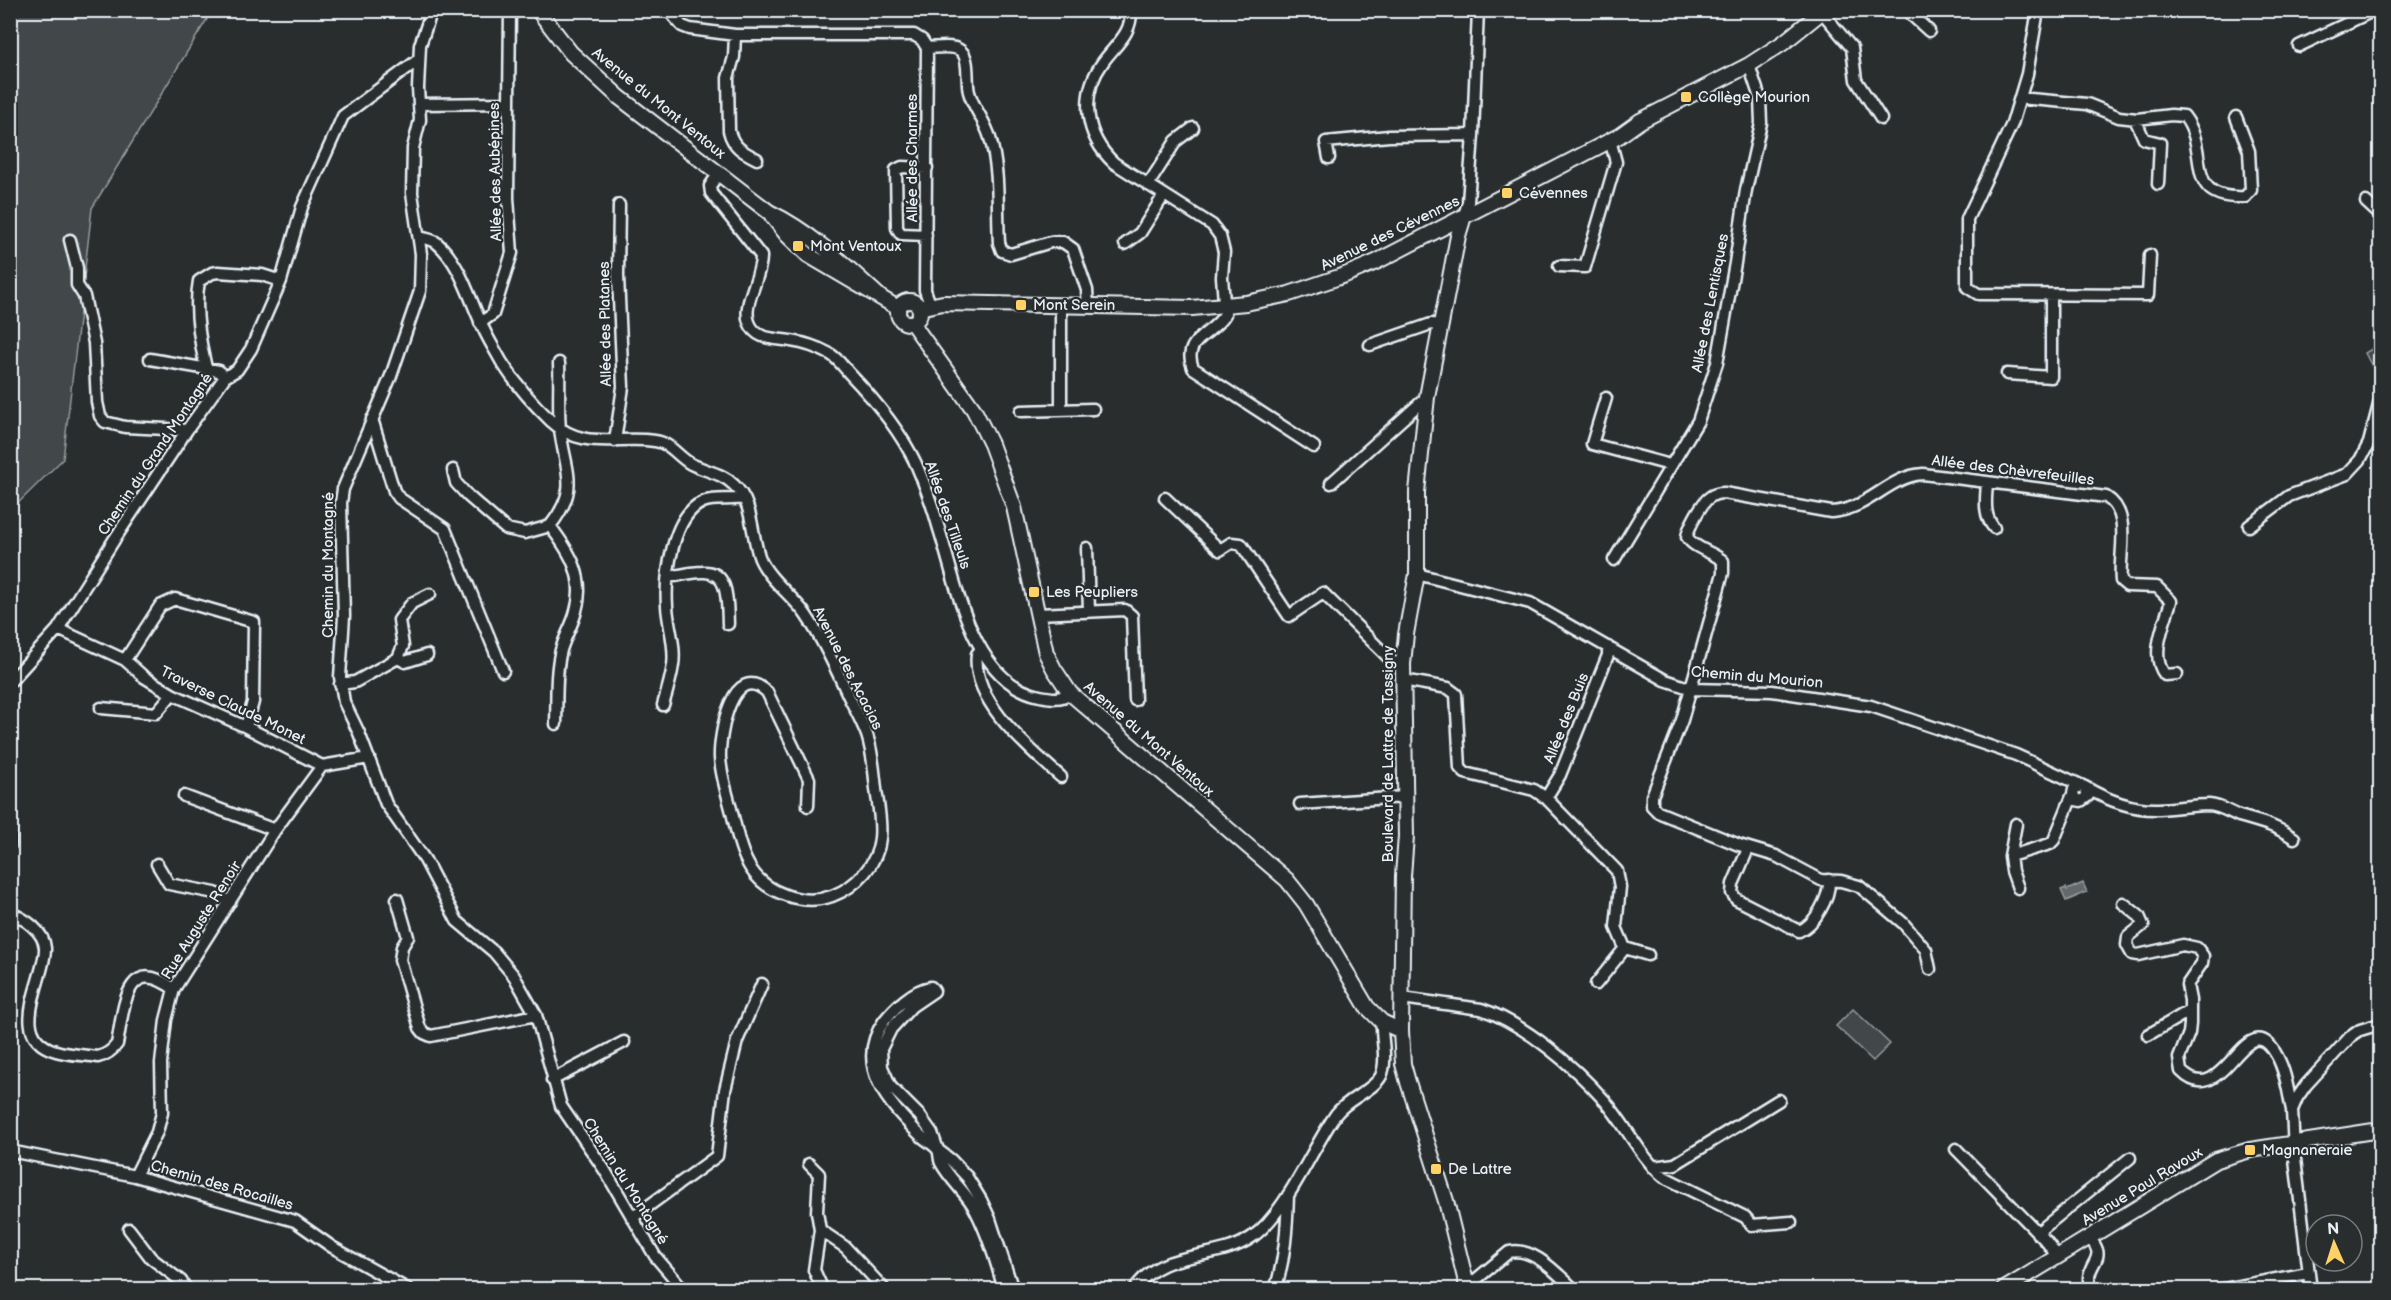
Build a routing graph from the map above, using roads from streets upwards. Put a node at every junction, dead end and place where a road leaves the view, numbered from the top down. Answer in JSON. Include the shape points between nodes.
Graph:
{"nodes":[{"id":1,"x":432,"y":10,"type":"edge"},
{"id":2,"x":510,"y":10,"type":"edge"},
{"id":3,"x":538,"y":10,"type":"edge"},
{"id":4,"x":666,"y":10,"type":"edge"},
{"id":5,"x":1131,"y":10,"type":"edge"},
{"id":6,"x":1478,"y":10,"type":"edge"},
{"id":7,"x":1906,"y":10,"type":"edge"},
{"id":8,"x":2038,"y":10,"type":"edge"},
{"id":9,"x":1823,"y":11,"type":"edge"},
{"id":10,"x":2378,"y":11,"type":"edge"},
{"id":11,"x":1929,"y":31,"type":"dead end"},
{"id":12,"x":735,"y":35,"type":"junction"},
{"id":13,"x":2299,"y":46,"type":"dead end"},
{"id":14,"x":927,"y":48,"type":"junction"},
{"id":15,"x":418,"y":60,"type":"junction"},
{"id":16,"x":1749,"y":65,"type":"junction"},
{"id":17,"x":2020,"y":98,"type":"junction"},
{"id":18,"x":508,"y":102,"type":"junction"},
{"id":19,"x":419,"y":104,"type":"junction"},
{"id":20,"x":2236,"y":117,"type":"dead end"},
{"id":21,"x":1881,"y":119,"type":"dead end"},
{"id":22,"x":2135,"y":119,"type":"junction"},
{"id":23,"x":1193,"y":128,"type":"dead end"},
{"id":24,"x":1473,"y":135,"type":"junction"},
{"id":25,"x":1610,"y":140,"type":"junction"},
{"id":26,"x":1329,"y":158,"type":"dead end"},
{"id":27,"x":757,"y":159,"type":"dead end"},
{"id":28,"x":927,"y":168,"type":"junction"},
{"id":29,"x":719,"y":173,"type":"junction"},
{"id":30,"x":2158,"y":184,"type":"dead end"},
{"id":31,"x":1148,"y":185,"type":"junction"},
{"id":32,"x":1164,"y":195,"type":"junction"},
{"id":33,"x":2366,"y":202,"type":"dead end"},
{"id":34,"x":619,"y":205,"type":"dead end"},
{"id":35,"x":2380,"y":215,"type":"edge"},
{"id":36,"x":1464,"y":216,"type":"junction"},
{"id":37,"x":926,"y":235,"type":"junction"},
{"id":38,"x":420,"y":237,"type":"junction"},
{"id":39,"x":70,"y":240,"type":"dead end"},
{"id":40,"x":1125,"y":244,"type":"dead end"},
{"id":41,"x":2151,"y":255,"type":"dead end"},
{"id":42,"x":1559,"y":266,"type":"dead end"},
{"id":43,"x":281,"y":281,"type":"junction"},
{"id":44,"x":2051,"y":295,"type":"junction"},
{"id":45,"x":1224,"y":305,"type":"junction"},
{"id":46,"x":924,"y":306,"type":"junction"},
{"id":47,"x":1061,"y":306,"type":"junction"},
{"id":48,"x":1088,"y":306,"type":"junction"},
{"id":49,"x":898,"y":308,"type":"junction"},
{"id":50,"x":480,"y":323,"type":"junction"},
{"id":51,"x":912,"y":323,"type":"junction"},
{"id":52,"x":1441,"y":325,"type":"junction"},
{"id":53,"x":1370,"y":345,"type":"dead end"},
{"id":54,"x":150,"y":359,"type":"dead end"},
{"id":55,"x":559,"y":363,"type":"dead end"},
{"id":56,"x":206,"y":368,"type":"junction"},
{"id":57,"x":2007,"y":374,"type":"dead end"},
{"id":58,"x":225,"y":377,"type":"junction"},
{"id":59,"x":1427,"y":397,"type":"junction"},
{"id":60,"x":1606,"y":398,"type":"dead end"},
{"id":61,"x":2380,"y":401,"type":"edge"},
{"id":62,"x":1093,"y":409,"type":"dead end"},
{"id":63,"x":1061,"y":410,"type":"junction"},
{"id":64,"x":1021,"y":411,"type":"dead end"},
{"id":65,"x":372,"y":419,"type":"junction"},
{"id":66,"x":560,"y":428,"type":"junction"},
{"id":67,"x":187,"y":430,"type":"junction"},
{"id":68,"x":615,"y":441,"type":"junction"},
{"id":69,"x":1314,"y":447,"type":"dead end"},
{"id":70,"x":1670,"y":465,"type":"junction"},
{"id":71,"x":453,"y":470,"type":"dead end"},
{"id":72,"x":1331,"y":483,"type":"dead end"},
{"id":73,"x":1987,"y":483,"type":"junction"},
{"id":74,"x":744,"y":498,"type":"junction"},
{"id":75,"x":1166,"y":498,"type":"dead end"},
{"id":76,"x":550,"y":526,"type":"junction"},
{"id":77,"x":2249,"y":526,"type":"dead end"},
{"id":78,"x":1994,"y":528,"type":"dead end"},
{"id":79,"x":1087,"y":548,"type":"dead end"},
{"id":80,"x":1614,"y":560,"type":"dead end"},
{"id":81,"x":1417,"y":574,"type":"junction"},
{"id":82,"x":668,"y":577,"type":"junction"},
{"id":83,"x":430,"y":594,"type":"dead end"},
{"id":84,"x":1089,"y":611,"type":"junction"},
{"id":85,"x":1038,"y":614,"type":"junction"},
{"id":86,"x":728,"y":624,"type":"dead end"},
{"id":87,"x":58,"y":630,"type":"junction"},
{"id":88,"x":1608,"y":647,"type":"junction"},
{"id":89,"x":981,"y":649,"type":"junction"},
{"id":90,"x":427,"y":655,"type":"dead end"},
{"id":91,"x":398,"y":658,"type":"junction"},
{"id":92,"x":125,"y":660,"type":"junction"},
{"id":93,"x":1403,"y":663,"type":"junction"},
{"id":94,"x":503,"y":671,"type":"dead end"},
{"id":95,"x":2177,"y":674,"type":"dead end"},
{"id":96,"x":1402,"y":680,"type":"junction"},
{"id":97,"x":10,"y":682,"type":"edge"},
{"id":98,"x":340,"y":684,"type":"junction"},
{"id":99,"x":1692,"y":689,"type":"junction"},
{"id":100,"x":1070,"y":693,"type":"junction"},
{"id":101,"x":172,"y":694,"type":"junction"},
{"id":102,"x":1134,"y":700,"type":"dead end"},
{"id":103,"x":663,"y":705,"type":"dead end"},
{"id":104,"x":101,"y":708,"type":"dead end"},
{"id":105,"x":556,"y":724,"type":"dead end"},
{"id":106,"x":246,"y":727,"type":"junction"},
{"id":107,"x":369,"y":758,"type":"junction"},
{"id":108,"x":322,"y":766,"type":"junction"},
{"id":109,"x":1061,"y":777,"type":"dead end"},
{"id":110,"x":2079,"y":792,"type":"junction"},
{"id":111,"x":184,"y":796,"type":"dead end"},
{"id":112,"x":1405,"y":797,"type":"junction"},
{"id":113,"x":1546,"y":798,"type":"junction"},
{"id":114,"x":1300,"y":804,"type":"dead end"},
{"id":115,"x":808,"y":806,"type":"dead end"},
{"id":116,"x":2016,"y":824,"type":"dead end"},
{"id":117,"x":10,"y":825,"type":"edge"},
{"id":118,"x":275,"y":830,"type":"junction"},
{"id":119,"x":2294,"y":838,"type":"dead end"},
{"id":120,"x":10,"y":845,"type":"edge"},
{"id":121,"x":1748,"y":849,"type":"junction"},
{"id":122,"x":2010,"y":856,"type":"junction"},
{"id":123,"x":157,"y":864,"type":"dead end"},
{"id":124,"x":1829,"y":880,"type":"junction"},
{"id":125,"x":2018,"y":888,"type":"dead end"},
{"id":126,"x":397,"y":899,"type":"dead end"},
{"id":127,"x":230,"y":902,"type":"junction"},
{"id":128,"x":2122,"y":903,"type":"dead end"},
{"id":129,"x":10,"y":913,"type":"edge"},
{"id":130,"x":1624,"y":948,"type":"junction"},
{"id":131,"x":1648,"y":955,"type":"dead end"},
{"id":132,"x":1930,"y":969,"type":"dead end"},
{"id":133,"x":762,"y":984,"type":"dead end"},
{"id":134,"x":1596,"y":984,"type":"dead end"},
{"id":135,"x":174,"y":989,"type":"junction"},
{"id":136,"x":1402,"y":998,"type":"junction"},
{"id":137,"x":2189,"y":1011,"type":"junction"},
{"id":138,"x":536,"y":1015,"type":"junction"},
{"id":139,"x":1382,"y":1022,"type":"junction"},
{"id":140,"x":2380,"y":1024,"type":"edge"},
{"id":141,"x":1401,"y":1031,"type":"junction"},
{"id":142,"x":2148,"y":1035,"type":"dead end"},
{"id":143,"x":624,"y":1042,"type":"dead end"},
{"id":144,"x":552,"y":1080,"type":"junction"},
{"id":145,"x":1779,"y":1100,"type":"dead end"},
{"id":146,"x":2292,"y":1110,"type":"junction"},
{"id":147,"x":2380,"y":1130,"type":"edge"},
{"id":148,"x":2294,"y":1143,"type":"junction"},
{"id":149,"x":1956,"y":1149,"type":"dead end"},
{"id":150,"x":10,"y":1150,"type":"edge"},
{"id":151,"x":938,"y":1150,"type":"junction"},
{"id":152,"x":2130,"y":1158,"type":"dead end"},
{"id":153,"x":809,"y":1164,"type":"dead end"},
{"id":154,"x":1653,"y":1167,"type":"junction"},
{"id":155,"x":135,"y":1176,"type":"junction"},
{"id":156,"x":1288,"y":1195,"type":"junction"},
{"id":157,"x":632,"y":1218,"type":"junction"},
{"id":158,"x":1791,"y":1222,"type":"dead end"},
{"id":159,"x":129,"y":1230,"type":"dead end"},
{"id":160,"x":820,"y":1230,"type":"junction"},
{"id":161,"x":2037,"y":1233,"type":"junction"},
{"id":162,"x":2304,"y":1236,"type":"edge"},
{"id":163,"x":2088,"y":1237,"type":"junction"},
{"id":164,"x":2057,"y":1257,"type":"junction"},
{"id":165,"x":2308,"y":1273,"type":"joint"},
{"id":166,"x":1468,"y":1288,"type":"edge"},
{"id":167,"x":187,"y":1290,"type":"edge"},
{"id":168,"x":409,"y":1290,"type":"edge"},
{"id":169,"x":684,"y":1290,"type":"edge"},
{"id":170,"x":823,"y":1290,"type":"edge"},
{"id":171,"x":885,"y":1290,"type":"edge"},
{"id":172,"x":1004,"y":1290,"type":"edge"},
{"id":173,"x":1013,"y":1290,"type":"edge"},
{"id":174,"x":1134,"y":1290,"type":"edge"},
{"id":175,"x":1275,"y":1290,"type":"edge"},
{"id":176,"x":1575,"y":1290,"type":"edge"},
{"id":177,"x":2003,"y":1290,"type":"edge"},
{"id":178,"x":2091,"y":1290,"type":"edge"},
{"id":179,"x":2218,"y":1290,"type":"edge"},
{"id":180,"x":2311,"y":1290,"type":"edge"}],
"edges":[{"from":1,"to":15,"type":"street","name":"Chemin du Montagné"},
{"from":2,"to":18,"type":"street","name":"Allée des Aubépines"},
{"from":3,"to":29,"type":"street","name":"Avenue du Mont Ventoux","via":[[557,38],[587,69]]},
{"from":4,"to":12,"type":"street","via":[[690,29]]},
{"from":5,"to":31,"type":"street","via":[[1131,27],[1095,74],[1088,108],[1092,132],[1104,154]]},
{"from":6,"to":24,"type":"street"},
{"from":7,"to":11,"type":"street"},
{"from":8,"to":17,"type":"street"},
{"from":9,"to":16,"type":"street","name":"Avenue des Cévennes"},
{"from":9,"to":21,"type":"street","via":[[1852,48],[1856,80]]},
{"from":10,"to":13,"type":"street"},
{"from":12,"to":14,"type":"street","via":[[914,35]]},
{"from":12,"to":27,"type":"street","via":[[728,78],[729,131],[739,150]]},
{"from":14,"to":28,"type":"street","name":"Allée des Charmes"},
{"from":14,"to":48,"type":"street","via":[[955,48],[966,57],[970,96],[990,135],[995,159],[1002,251],[1011,254],[1039,244],[1063,242],[1073,249],[1087,290]]},
{"from":15,"to":19,"type":"street","name":"Chemin du Montagné"},
{"from":15,"to":43,"type":"street","name":"Chemin du Grand Montagné","via":[[343,116],[302,207]]},
{"from":16,"to":25,"type":"street","name":"Avenue des Cévennes"},
{"from":16,"to":70,"type":"street","name":"Allée des Lentisques","via":[[1760,98],[1761,118],[1719,353],[1698,422]]},
{"from":17,"to":22,"type":"street","via":[[2087,104]]},
{"from":17,"to":44,"type":"street","via":[[2000,152],[1967,219],[1967,284],[1978,294]]},
{"from":18,"to":19,"type":"street"},
{"from":18,"to":50,"type":"street","name":"Allée des Aubépines","via":[[512,253],[493,314]]},
{"from":19,"to":38,"type":"street","name":"Chemin du Montagné","via":[[412,193]]},
{"from":20,"to":22,"type":"street","via":[[2249,152],[2251,190],[2245,197],[2212,192],[2205,185],[2192,126],[2184,116]]},
{"from":22,"to":30,"type":"street","via":[[2144,139],[2160,143]]},
{"from":23,"to":31,"type":"street","via":[[1176,141]]},
{"from":24,"to":26,"type":"street","via":[[1326,142]]},
{"from":24,"to":36,"type":"street"},
{"from":25,"to":36,"type":"street","name":"Avenue des Cévennes"},
{"from":25,"to":42,"type":"street","via":[[1616,162],[1585,267]]},
{"from":28,"to":37,"type":"street","name":"Allée des Charmes"},
{"from":28,"to":37,"type":"street","via":[[896,170],[897,228],[901,234]]},
{"from":29,"to":49,"type":"street","name":"Avenue du Mont Ventoux","via":[[769,212],[803,232]]},
{"from":29,"to":89,"type":"street","name":"Allée des Tilleuls","via":[[710,186],[711,193],[761,256],[747,316],[752,329],[769,339],[815,346],[833,356],[884,412],[915,464],[959,599]]},
{"from":31,"to":32,"type":"street"},
{"from":32,"to":40,"type":"street","via":[[1140,233]]},
{"from":32,"to":45,"type":"street","via":[[1212,225],[1220,236],[1224,252]]},
{"from":33,"to":35,"type":"street"},
{"from":34,"to":68,"type":"street","name":"Allée des Platanes","via":[[623,387]]},
{"from":36,"to":45,"type":"street","name":"Avenue des Cévennes","via":[[1318,286]]},
{"from":36,"to":52,"type":"street","name":"Boulevard de Lattre de Tassigny"},
{"from":37,"to":46,"type":"street","name":"Allée des Charmes"},
{"from":38,"to":50,"type":"street","via":[[437,244],[447,256]]},
{"from":38,"to":65,"type":"street","name":"Chemin du Montagné","via":[[420,291]]},
{"from":39,"to":67,"type":"street","via":[[77,285],[84,296],[92,333],[100,416],[105,422],[125,427]]},
{"from":41,"to":44,"type":"street","via":[[2148,295]]},
{"from":43,"to":56,"type":"street","via":[[262,275],[218,272],[199,282],[199,338]]},
{"from":43,"to":58,"type":"street","name":"Chemin du Grand Montagné","via":[[251,349],[237,370]]},
{"from":44,"to":57,"type":"street","via":[[2051,377]]},
{"from":45,"to":48,"type":"street","name":"Avenue des Cévennes"},
{"from":45,"to":69,"type":"street","via":[[1223,317],[1191,347],[1189,359],[1193,368]]},
{"from":46,"to":47,"type":"street","name":"Avenue des Cévennes"},
{"from":46,"to":49,"type":"street","via":[[910,301]]},
{"from":46,"to":51,"type":"street"},
{"from":47,"to":48,"type":"street","name":"Avenue des Cévennes"},
{"from":47,"to":63,"type":"street"},
{"from":49,"to":51,"type":"street","via":[[902,321]]},
{"from":50,"to":66,"type":"street","via":[[513,381]]},
{"from":51,"to":85,"type":"street","name":"Avenue du Mont Ventoux","via":[[974,410],[991,444],[1014,507]]},
{"from":52,"to":53,"type":"street","via":[[1431,324]]},
{"from":52,"to":59,"type":"street","name":"Boulevard de Lattre de Tassigny"},
{"from":54,"to":56,"type":"street"},
{"from":55,"to":66,"type":"street"},
{"from":56,"to":58,"type":"street"},
{"from":58,"to":67,"type":"street","name":"Chemin du Grand Montagné"},
{"from":59,"to":72,"type":"street"},
{"from":59,"to":81,"type":"street","name":"Boulevard de Lattre de Tassigny","via":[[1417,492]]},
{"from":60,"to":70,"type":"street","via":[[1592,444]]},
{"from":61,"to":77,"type":"street","via":[[2369,443],[2347,474],[2289,496]]},
{"from":62,"to":63,"type":"street"},
{"from":63,"to":64,"type":"street"},
{"from":65,"to":94,"type":"street","via":[[394,491],[445,529]]},
{"from":65,"to":98,"type":"street","name":"Chemin du Montagné","via":[[347,476],[341,503],[344,616]]},
{"from":66,"to":68,"type":"street","via":[[570,436],[590,441]]},
{"from":66,"to":76,"type":"street","via":[[570,487],[563,511]]},
{"from":67,"to":87,"type":"street","name":"Chemin du Grand Montagné"},
{"from":68,"to":74,"type":"street","via":[[662,442],[692,465],[728,480]]},
{"from":70,"to":80,"type":"street","name":"Allée des Lentisques"},
{"from":71,"to":76,"type":"street","via":[[456,483],[506,529],[525,533]]},
{"from":73,"to":78,"type":"street","via":[[1986,510]]},
{"from":73,"to":95,"type":"street","name":"Allée des Chèvrefeuilles","via":[[2102,495],[2115,503],[2121,518],[2121,581],[2127,586],[2157,587],[2171,601],[2157,652],[2159,668],[2165,675]]},
{"from":73,"to":99,"type":"street","name":"Allée des Chèvrefeuilles","via":[[1915,475],[1899,480],[1860,505],[1831,512],[1724,493],[1711,496],[1690,527],[1688,537],[1722,561],[1723,573]]},
{"from":74,"to":82,"type":"street","via":[[705,501],[691,510],[678,535]]},
{"from":74,"to":115,"type":"street","name":"Avenue des Acacias","via":[[760,559],[815,630],[866,734],[873,757],[880,840],[868,870],[831,896],[796,899],[764,883],[751,870],[724,782],[720,758],[726,714],[735,693],[746,686],[757,685],[767,692],[810,779]]},
{"from":75,"to":93,"type":"street","via":[[1220,550],[1231,543],[1241,544],[1289,616],[1323,593],[1393,662]]},
{"from":76,"to":105,"type":"street","via":[[576,565],[579,589],[576,611],[561,651]]},
{"from":79,"to":84,"type":"street"},
{"from":81,"to":88,"type":"street","name":"Chemin du Mourion","via":[[1530,603]]},
{"from":81,"to":93,"type":"street","name":"Boulevard de Lattre de Tassigny"},
{"from":82,"to":86,"type":"street","via":[[715,573],[722,579]]},
{"from":82,"to":103,"type":"street","via":[[673,665]]},
{"from":83,"to":91,"type":"street","via":[[412,603],[399,620],[403,646]]},
{"from":84,"to":85,"type":"street"},
{"from":84,"to":102,"type":"street","via":[[1125,610],[1132,616]]},
{"from":85,"to":100,"type":"street","name":"Avenue du Mont Ventoux","via":[[1046,653]]},
{"from":87,"to":92,"type":"street","name":"Traverse Claude Monet"},
{"from":87,"to":97,"type":"street","name":"Chemin du Grand Montagné"},
{"from":88,"to":99,"type":"street","name":"Chemin du Mourion","via":[[1665,680]]},
{"from":88,"to":113,"type":"street","name":"Allée des Buis","via":[[1564,765]]},
{"from":89,"to":100,"type":"street","name":"Allée des Tilleuls","via":[[1004,676],[1023,690],[1056,698]]},
{"from":89,"to":109,"type":"street","name":"Allée des Tilleuls","via":[[977,654],[978,668],[993,706],[1024,743]]},
{"from":90,"to":91,"type":"street","via":[[405,662]]},
{"from":91,"to":98,"type":"street","via":[[355,682]]},
{"from":92,"to":101,"type":"street","name":"Traverse Claude Monet"},
{"from":92,"to":106,"type":"street","via":[[160,606],[175,598],[254,621],[253,702]]},
{"from":93,"to":96,"type":"street","name":"Boulevard de Lattre de Tassigny"},
{"from":96,"to":112,"type":"street","name":"Boulevard de Lattre de Tassigny"},
{"from":96,"to":113,"type":"street","via":[[1448,688],[1456,694],[1460,768],[1534,790]]},
{"from":98,"to":107,"type":"street","name":"Chemin du Montagné"},
{"from":99,"to":110,"type":"street","name":"Chemin du Mourion","via":[[1772,691],[1871,706],[2016,755]]},
{"from":99,"to":121,"type":"street","name":"Allée des Chèvrefeuilles","via":[[1652,796],[1652,806],[1658,812]]},
{"from":100,"to":139,"type":"street","name":"Avenue du Mont Ventoux","via":[[1287,879],[1367,1007]]},
{"from":101,"to":104,"type":"street","via":[[156,713]]},
{"from":101,"to":106,"type":"street","name":"Traverse Claude Monet"},
{"from":106,"to":108,"type":"street","name":"Traverse Claude Monet"},
{"from":107,"to":108,"type":"street"},
{"from":107,"to":138,"type":"street","name":"Chemin du Montagné","via":[[386,804],[426,860],[457,921],[494,952],[514,976]]},
{"from":108,"to":118,"type":"street","name":"Rue Auguste Renoir"},
{"from":110,"to":119,"type":"street","name":"Chemin du Mourion","via":[[2156,809],[2217,806],[2268,823]]},
{"from":110,"to":122,"type":"street","via":[[2050,844]]},
{"from":111,"to":118,"type":"street"},
{"from":112,"to":114,"type":"street"},
{"from":112,"to":136,"type":"street","name":"Boulevard de Lattre de Tassigny"},
{"from":113,"to":130,"type":"street","via":[[1617,871],[1620,887],[1616,927]]},
{"from":116,"to":122,"type":"street"},
{"from":117,"to":120,"type":"street"},
{"from":118,"to":127,"type":"street","name":"Rue Auguste Renoir"},
{"from":121,"to":124,"type":"street","name":"Allée des Chèvrefeuilles","via":[[1776,856],[1821,880]]},
{"from":121,"to":124,"type":"street","via":[[1732,893],[1799,931],[1808,928],[1827,895]]},
{"from":122,"to":125,"type":"street"},
{"from":123,"to":127,"type":"street","via":[[169,884],[215,893]]},
{"from":124,"to":132,"type":"street","name":"Allée des Chèvrefeuilles","via":[[1859,886],[1904,923],[1926,950]]},
{"from":126,"to":138,"type":"street","via":[[408,937],[400,960],[424,1033],[431,1036]]},
{"from":127,"to":135,"type":"street","name":"Rue Auguste Renoir"},
{"from":128,"to":137,"type":"street","via":[[2139,916],[2143,925],[2128,937],[2132,954],[2182,945],[2200,950],[2202,963],[2187,985]]},
{"from":129,"to":135,"type":"street","via":[[32,925],[45,948],[31,1006],[31,1028],[39,1040],[56,1052],[104,1055],[117,1044],[128,992],[134,982],[152,976]]},
{"from":130,"to":131,"type":"street"},
{"from":130,"to":134,"type":"street"},
{"from":133,"to":157,"type":"street","via":[[737,1041],[724,1090],[717,1156]]},
{"from":135,"to":155,"type":"street","name":"Rue Auguste Renoir","via":[[161,1063],[162,1113]]},
{"from":136,"to":141,"type":"street","name":"Boulevard de Lattre de Tassigny"},
{"from":136,"to":154,"type":"street","via":[[1481,1009],[1529,1035],[1568,1065],[1604,1101]]},
{"from":137,"to":142,"type":"street"},
{"from":137,"to":146,"type":"street","via":[[2189,1033],[2179,1058],[2184,1074],[2207,1080],[2222,1073],[2245,1044],[2260,1040],[2271,1046],[2278,1058]]},
{"from":138,"to":144,"type":"street","name":"Chemin du Montagné"},
{"from":139,"to":141,"type":"street","name":"Avenue du Mont Ventoux"},
{"from":139,"to":156,"type":"street","via":[[1382,1074],[1337,1113]]},
{"from":140,"to":146,"type":"street","via":[[2360,1030],[2350,1038],[2306,1085]]},
{"from":141,"to":166,"type":"street","name":"Boulevard de Lattre de Tassigny","via":[[1403,1064]]},
{"from":143,"to":144,"type":"street"},
{"from":144,"to":157,"type":"street","name":"Chemin du Montagné","via":[[561,1106],[604,1168]]},
{"from":145,"to":154,"type":"street","via":[[1675,1164]]},
{"from":146,"to":148,"type":"street"},
{"from":147,"to":148,"type":"street","name":"Avenue Paul Ravoux"},
{"from":148,"to":162,"type":"street"},
{"from":148,"to":163,"type":"street","name":"Avenue Paul Ravoux","via":[[2216,1160]]},
{"from":149,"to":161,"type":"street"},
{"from":150,"to":155,"type":"street","name":"Chemin des Rocailles"},
{"from":151,"to":151,"type":"street","via":[[920,1116],[891,1087],[881,1059],[883,1043],[891,1029],[912,1006],[934,991],[931,987],[916,993],[886,1018],[873,1041],[872,1062],[878,1084],[889,1100]]},
{"from":151,"to":172,"type":"street","via":[[941,1163],[979,1216]]},
{"from":151,"to":173,"type":"street","via":[[967,1178],[981,1200]]},
{"from":152,"to":161,"type":"street"},
{"from":153,"to":160,"type":"street","via":[[819,1174]]},
{"from":154,"to":158,"type":"street","via":[[1664,1177],[1752,1224]]},
{"from":155,"to":168,"type":"street","name":"Chemin des Rocailles","via":[[295,1221],[332,1247]]},
{"from":156,"to":174,"type":"street","via":[[1268,1224],[1251,1238],[1230,1248],[1160,1265],[1140,1280]]},
{"from":156,"to":175,"type":"street","via":[[1284,1254]]},
{"from":157,"to":169,"type":"street","name":"Chemin du Montagné","via":[[655,1256]]},
{"from":159,"to":167,"type":"street","via":[[151,1258]]},
{"from":160,"to":170,"type":"street","via":[[814,1270]]},
{"from":160,"to":171,"type":"street","via":[[844,1247]]},
{"from":161,"to":164,"type":"street"},
{"from":163,"to":164,"type":"street","name":"Avenue Paul Ravoux"},
{"from":163,"to":178,"type":"street","via":[[2097,1250],[2088,1272]]},
{"from":164,"to":177,"type":"street","name":"Avenue Paul Ravoux"},
{"from":165,"to":179,"type":"street"},
{"from":165,"to":180,"type":"street"},
{"from":166,"to":176,"type":"street","via":[[1509,1252],[1518,1250],[1540,1260]]}]}
